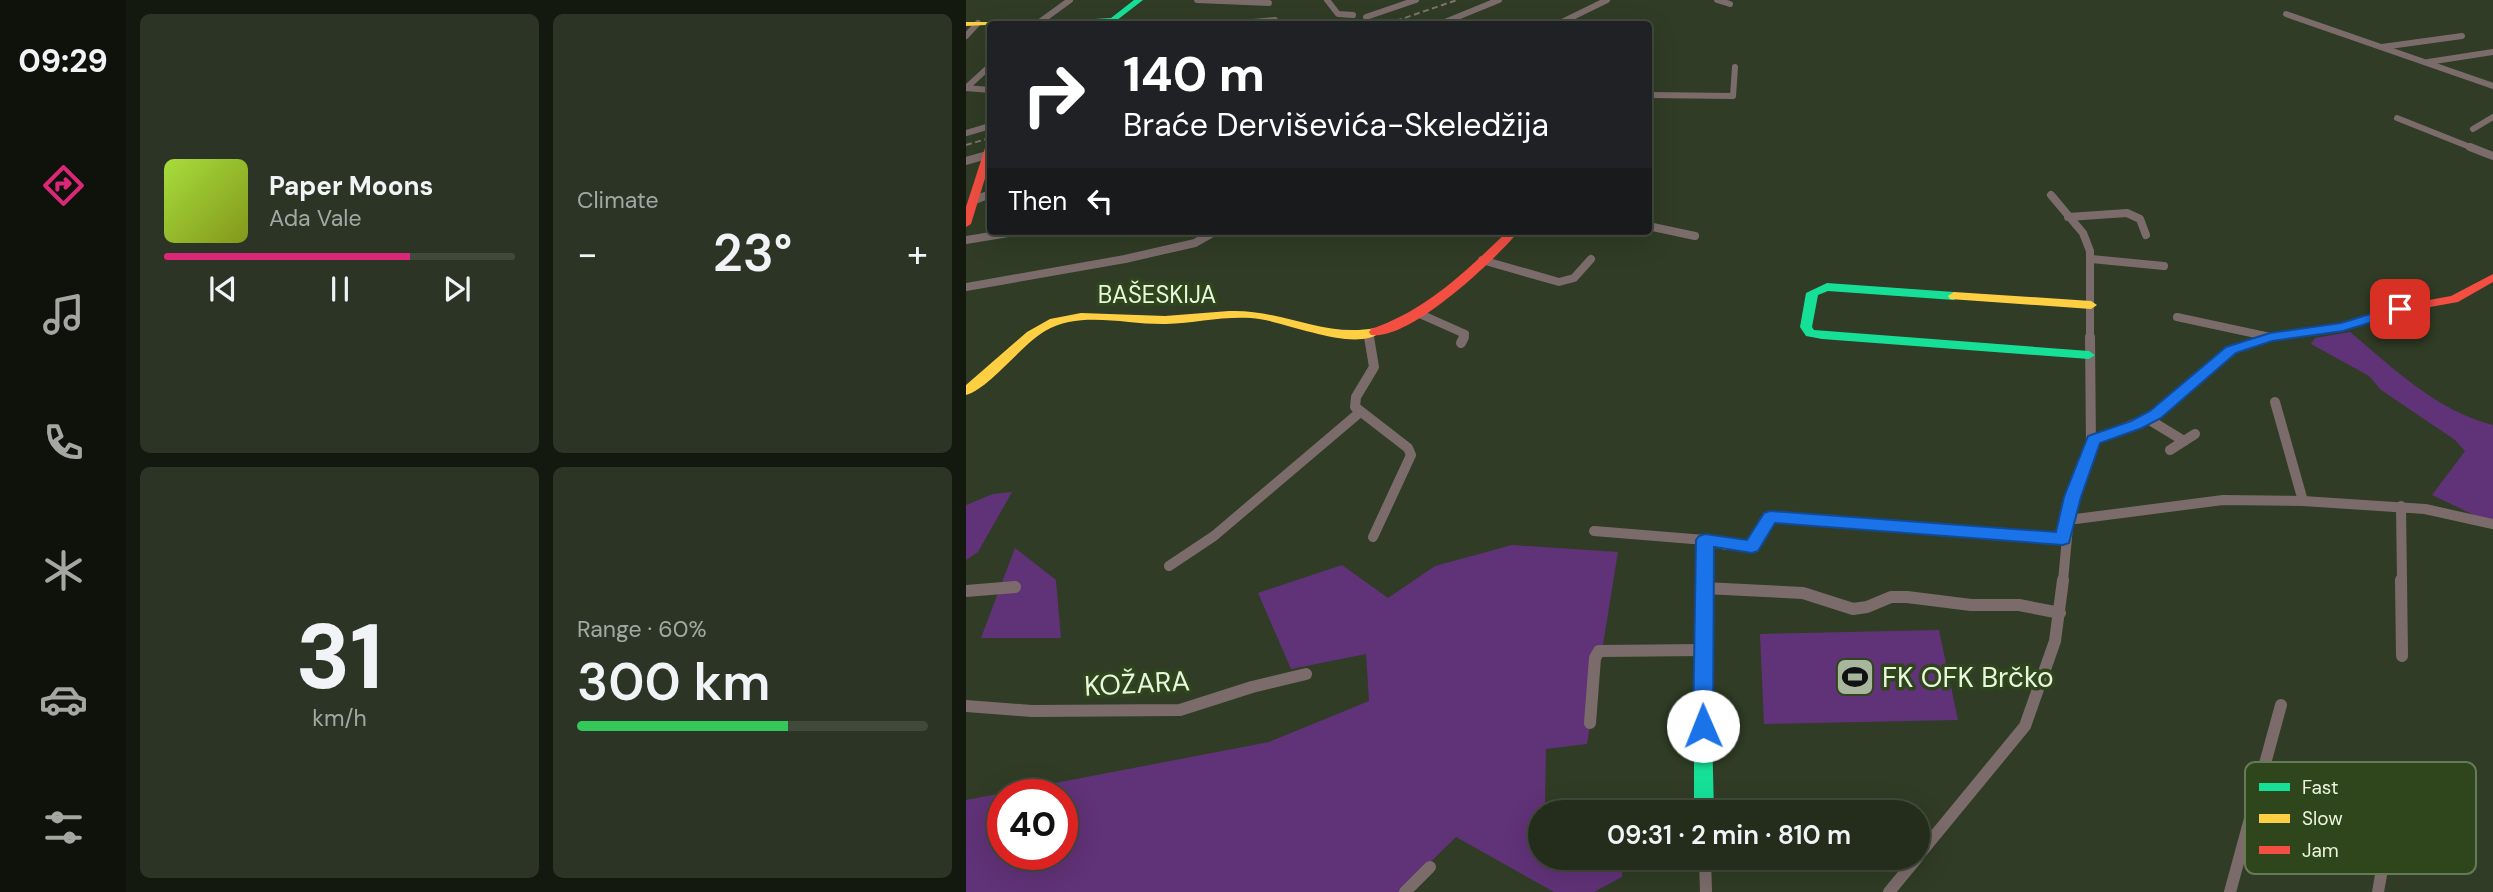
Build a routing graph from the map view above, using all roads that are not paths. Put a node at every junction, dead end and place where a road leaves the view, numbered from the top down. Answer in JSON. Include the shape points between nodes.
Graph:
{"nodes":[{"id":1,"x":1070,"y":0,"type":"edge"},
{"id":2,"x":1139,"y":0,"type":"edge"},
{"id":3,"x":1197,"y":0,"type":"edge"},
{"id":4,"x":1336,"y":0,"type":"edge"},
{"id":5,"x":1416,"y":0,"type":"edge"},
{"id":6,"x":1499,"y":0,"type":"edge"},
{"id":7,"x":1607,"y":0,"type":"edge"},
{"id":8,"x":1717,"y":0,"type":"edge"},
{"id":9,"x":1327,"y":1,"type":"edge"},
{"id":10,"x":1269,"y":3,"type":"dead end"},
{"id":11,"x":1730,"y":4,"type":"dead end"},
{"id":12,"x":2286,"y":14,"type":"dead end"},
{"id":13,"x":1353,"y":15,"type":"dead end"},
{"id":14,"x":1366,"y":18,"type":"dead end"},
{"id":15,"x":1275,"y":20,"type":"dead end"},
{"id":16,"x":1041,"y":21,"type":"edge"},
{"id":17,"x":1111,"y":21,"type":"edge"},
{"id":18,"x":1267,"y":21,"type":"edge"},
{"id":19,"x":1447,"y":21,"type":"edge"},
{"id":20,"x":1564,"y":21,"type":"edge"},
{"id":21,"x":972,"y":23,"type":"edge"},
{"id":22,"x":966,"y":36,"type":"edge"},
{"id":23,"x":2462,"y":36,"type":"dead end"},
{"id":24,"x":2381,"y":47,"type":"junction"},
{"id":25,"x":2493,"y":52,"type":"edge"},
{"id":26,"x":2426,"y":63,"type":"junction"},
{"id":27,"x":1735,"y":67,"type":"dead end"},
{"id":28,"x":987,"y":69,"type":"edge"},
{"id":29,"x":1680,"y":83,"type":"dead end"},
{"id":30,"x":2493,"y":86,"type":"edge"},
{"id":31,"x":966,"y":88,"type":"edge"},
{"id":32,"x":987,"y":90,"type":"edge"},
{"id":33,"x":1652,"y":95,"type":"edge"},
{"id":34,"x":1677,"y":95,"type":"junction"},
{"id":35,"x":2493,"y":117,"type":"edge"},
{"id":36,"x":2397,"y":118,"type":"dead end"},
{"id":37,"x":987,"y":127,"type":"edge"},
{"id":38,"x":2473,"y":129,"type":"dead end"},
{"id":39,"x":966,"y":133,"type":"edge"},
{"id":40,"x":987,"y":152,"type":"edge"},
{"id":41,"x":2493,"y":156,"type":"edge"},
{"id":42,"x":966,"y":161,"type":"edge"},
{"id":43,"x":986,"y":171,"type":"edge"},
{"id":44,"x":987,"y":195,"type":"edge"},
{"id":45,"x":2051,"y":195,"type":"dead end"},
{"id":46,"x":975,"y":200,"type":"junction"},
{"id":47,"x":2068,"y":217,"type":"junction"},
{"id":48,"x":966,"y":224,"type":"edge"},
{"id":49,"x":1652,"y":227,"type":"edge"},
{"id":50,"x":997,"y":235,"type":"edge"},
{"id":51,"x":1210,"y":235,"type":"edge"},
{"id":52,"x":1510,"y":235,"type":"edge"},
{"id":53,"x":2146,"y":235,"type":"dead end"},
{"id":54,"x":1695,"y":236,"type":"dead end"},
{"id":55,"x":966,"y":240,"type":"edge"},
{"id":56,"x":1591,"y":259,"type":"dead end"},
{"id":57,"x":2091,"y":259,"type":"junction"},
{"id":58,"x":1482,"y":261,"type":"junction"},
{"id":59,"x":2164,"y":266,"type":"dead end"},
{"id":60,"x":2493,"y":278,"type":"edge"},
{"id":61,"x":966,"y":287,"type":"edge"},
{"id":62,"x":2091,"y":305,"type":"junction"},
{"id":63,"x":1420,"y":314,"type":"junction"},
{"id":64,"x":2177,"y":317,"type":"dead end"},
{"id":65,"x":1369,"y":334,"type":"junction"},
{"id":66,"x":2270,"y":337,"type":"junction"},
{"id":67,"x":1461,"y":343,"type":"dead end"},
{"id":68,"x":2089,"y":355,"type":"junction"},
{"id":69,"x":966,"y":391,"type":"edge"},
{"id":70,"x":2275,"y":402,"type":"dead end"},
{"id":71,"x":1359,"y":413,"type":"junction"},
{"id":72,"x":2148,"y":419,"type":"junction"},
{"id":73,"x":2195,"y":434,"type":"dead end"},
{"id":74,"x":2094,"y":440,"type":"junction"},
{"id":75,"x":2184,"y":441,"type":"junction"},
{"id":76,"x":2170,"y":450,"type":"dead end"},
{"id":77,"x":2303,"y":501,"type":"junction"},
{"id":78,"x":2401,"y":506,"type":"junction"},
{"id":79,"x":2068,"y":520,"type":"junction"},
{"id":80,"x":2493,"y":524,"type":"edge"},
{"id":81,"x":1594,"y":531,"type":"dead end"},
{"id":82,"x":1373,"y":537,"type":"dead end"},
{"id":83,"x":2063,"y":539,"type":"junction"},
{"id":84,"x":1705,"y":540,"type":"junction"},
{"id":85,"x":1169,"y":566,"type":"dead end"},
{"id":86,"x":1015,"y":587,"type":"dead end"},
{"id":87,"x":1704,"y":588,"type":"junction"},
{"id":88,"x":966,"y":591,"type":"edge"},
{"id":89,"x":2060,"y":613,"type":"junction"},
{"id":90,"x":1702,"y":650,"type":"junction"},
{"id":91,"x":2402,"y":656,"type":"dead end"},
{"id":92,"x":1306,"y":674,"type":"dead end"},
{"id":93,"x":2281,"y":705,"type":"dead end"},
{"id":94,"x":966,"y":706,"type":"edge"},
{"id":95,"x":1590,"y":723,"type":"dead end"},
{"id":96,"x":2265,"y":762,"type":"edge"},
{"id":97,"x":1704,"y":800,"type":"edge"},
{"id":98,"x":2245,"y":837,"type":"edge"},
{"id":99,"x":1930,"y":842,"type":"edge"},
{"id":100,"x":1430,"y":867,"type":"dead end"},
{"id":101,"x":1705,"y":870,"type":"edge"},
{"id":102,"x":1907,"y":870,"type":"edge"},
{"id":103,"x":2381,"y":874,"type":"edge"},
{"id":104,"x":1405,"y":892,"type":"edge"},
{"id":105,"x":1706,"y":892,"type":"edge"},
{"id":106,"x":1889,"y":892,"type":"edge"},
{"id":107,"x":2230,"y":892,"type":"edge"},
{"id":108,"x":2378,"y":892,"type":"edge"}],
"edges":[{"from":1,"to":16,"type":"street"},
{"from":2,"to":17,"type":"street"},
{"from":3,"to":10,"type":"street"},
{"from":4,"to":9,"type":"street"},
{"from":5,"to":14,"type":"street"},
{"from":6,"to":19,"type":"street"},
{"from":7,"to":20,"type":"street"},
{"from":8,"to":11,"type":"street"},
{"from":9,"to":13,"type":"street","via":[[1338,13]]},
{"from":12,"to":24,"type":"street"},
{"from":15,"to":18,"type":"street"},
{"from":21,"to":22,"type":"street"},
{"from":23,"to":24,"type":"street"},
{"from":24,"to":26,"type":"street"},
{"from":25,"to":26,"type":"street"},
{"from":26,"to":30,"type":"street"},
{"from":27,"to":34,"type":"street","via":[[1732,96]]},
{"from":28,"to":31,"type":"street"},
{"from":29,"to":34,"type":"street"},
{"from":31,"to":32,"type":"street"},
{"from":33,"to":34,"type":"street"},
{"from":35,"to":38,"type":"street"},
{"from":36,"to":41,"type":"street"},
{"from":37,"to":39,"type":"street"},
{"from":40,"to":42,"type":"street"},
{"from":43,"to":46,"type":"street"},
{"from":44,"to":46,"type":"street"},
{"from":45,"to":47,"type":"street"},
{"from":46,"to":48,"type":"street"},
{"from":47,"to":53,"type":"street","via":[[2127,213],[2140,219]]},
{"from":47,"to":57,"type":"street","via":[[2083,233]]},
{"from":49,"to":54,"type":"street"},
{"from":50,"to":55,"type":"street"},
{"from":51,"to":61,"type":"street","via":[[1177,247]]},
{"from":52,"to":58,"type":"street","name":"BAŠESKIJA"},
{"from":56,"to":58,"type":"street","via":[[1567,282]]},
{"from":57,"to":59,"type":"street"},
{"from":57,"to":62,"type":"street"},
{"from":58,"to":63,"type":"street","name":"BAŠESKIJA"},
{"from":60,"to":66,"type":"street","via":[[2454,299],[2400,309],[2343,327]]},
{"from":62,"to":68,"type":"street"},
{"from":62,"to":68,"type":"street","via":[[1827,287],[1812,293],[1806,327],[1822,335]]},
{"from":63,"to":65,"type":"street","name":"BAŠESKIJA"},
{"from":63,"to":67,"type":"street","via":[[1465,334]]},
{"from":64,"to":66,"type":"street"},
{"from":65,"to":69,"type":"street","name":"BAŠESKIJA","via":[[1318,334],[1259,315],[1189,321],[1061,321],[1043,328]]},
{"from":65,"to":71,"type":"street","via":[[1374,362],[1356,397]]},
{"from":66,"to":72,"type":"street","via":[[2231,350]]},
{"from":68,"to":74,"type":"street"},
{"from":70,"to":77,"type":"street"},
{"from":71,"to":82,"type":"street","via":[[1408,448],[1411,455]]},
{"from":71,"to":85,"type":"street","via":[[1214,536]]},
{"from":72,"to":74,"type":"street"},
{"from":72,"to":75,"type":"street"},
{"from":73,"to":75,"type":"street"},
{"from":74,"to":79,"type":"street"},
{"from":75,"to":76,"type":"street"},
{"from":77,"to":78,"type":"street"},
{"from":77,"to":79,"type":"street","via":[[2223,500]]},
{"from":78,"to":80,"type":"street","via":[[2443,510]]},
{"from":78,"to":91,"type":"street"},
{"from":79,"to":83,"type":"street"},
{"from":81,"to":84,"type":"street"},
{"from":83,"to":84,"type":"street","via":[[1770,517],[1752,547]]},
{"from":83,"to":89,"type":"street"},
{"from":84,"to":87,"type":"street"},
{"from":86,"to":88,"type":"street"},
{"from":87,"to":89,"type":"street","via":[[1803,593],[1853,609],[1900,596],[1971,605],[2019,605]]},
{"from":87,"to":90,"type":"street"},
{"from":89,"to":99,"type":"street","via":[[2025,726]]},
{"from":90,"to":95,"type":"street","via":[[1600,652],[1595,658]]},
{"from":90,"to":97,"type":"street"},
{"from":92,"to":94,"type":"street","name":"KOŽARA","via":[[1180,710],[1032,711]]},
{"from":93,"to":96,"type":"street"},
{"from":98,"to":107,"type":"street"},
{"from":100,"to":104,"type":"street"},
{"from":101,"to":105,"type":"street"},
{"from":102,"to":106,"type":"street"},
{"from":103,"to":108,"type":"street"}]}
